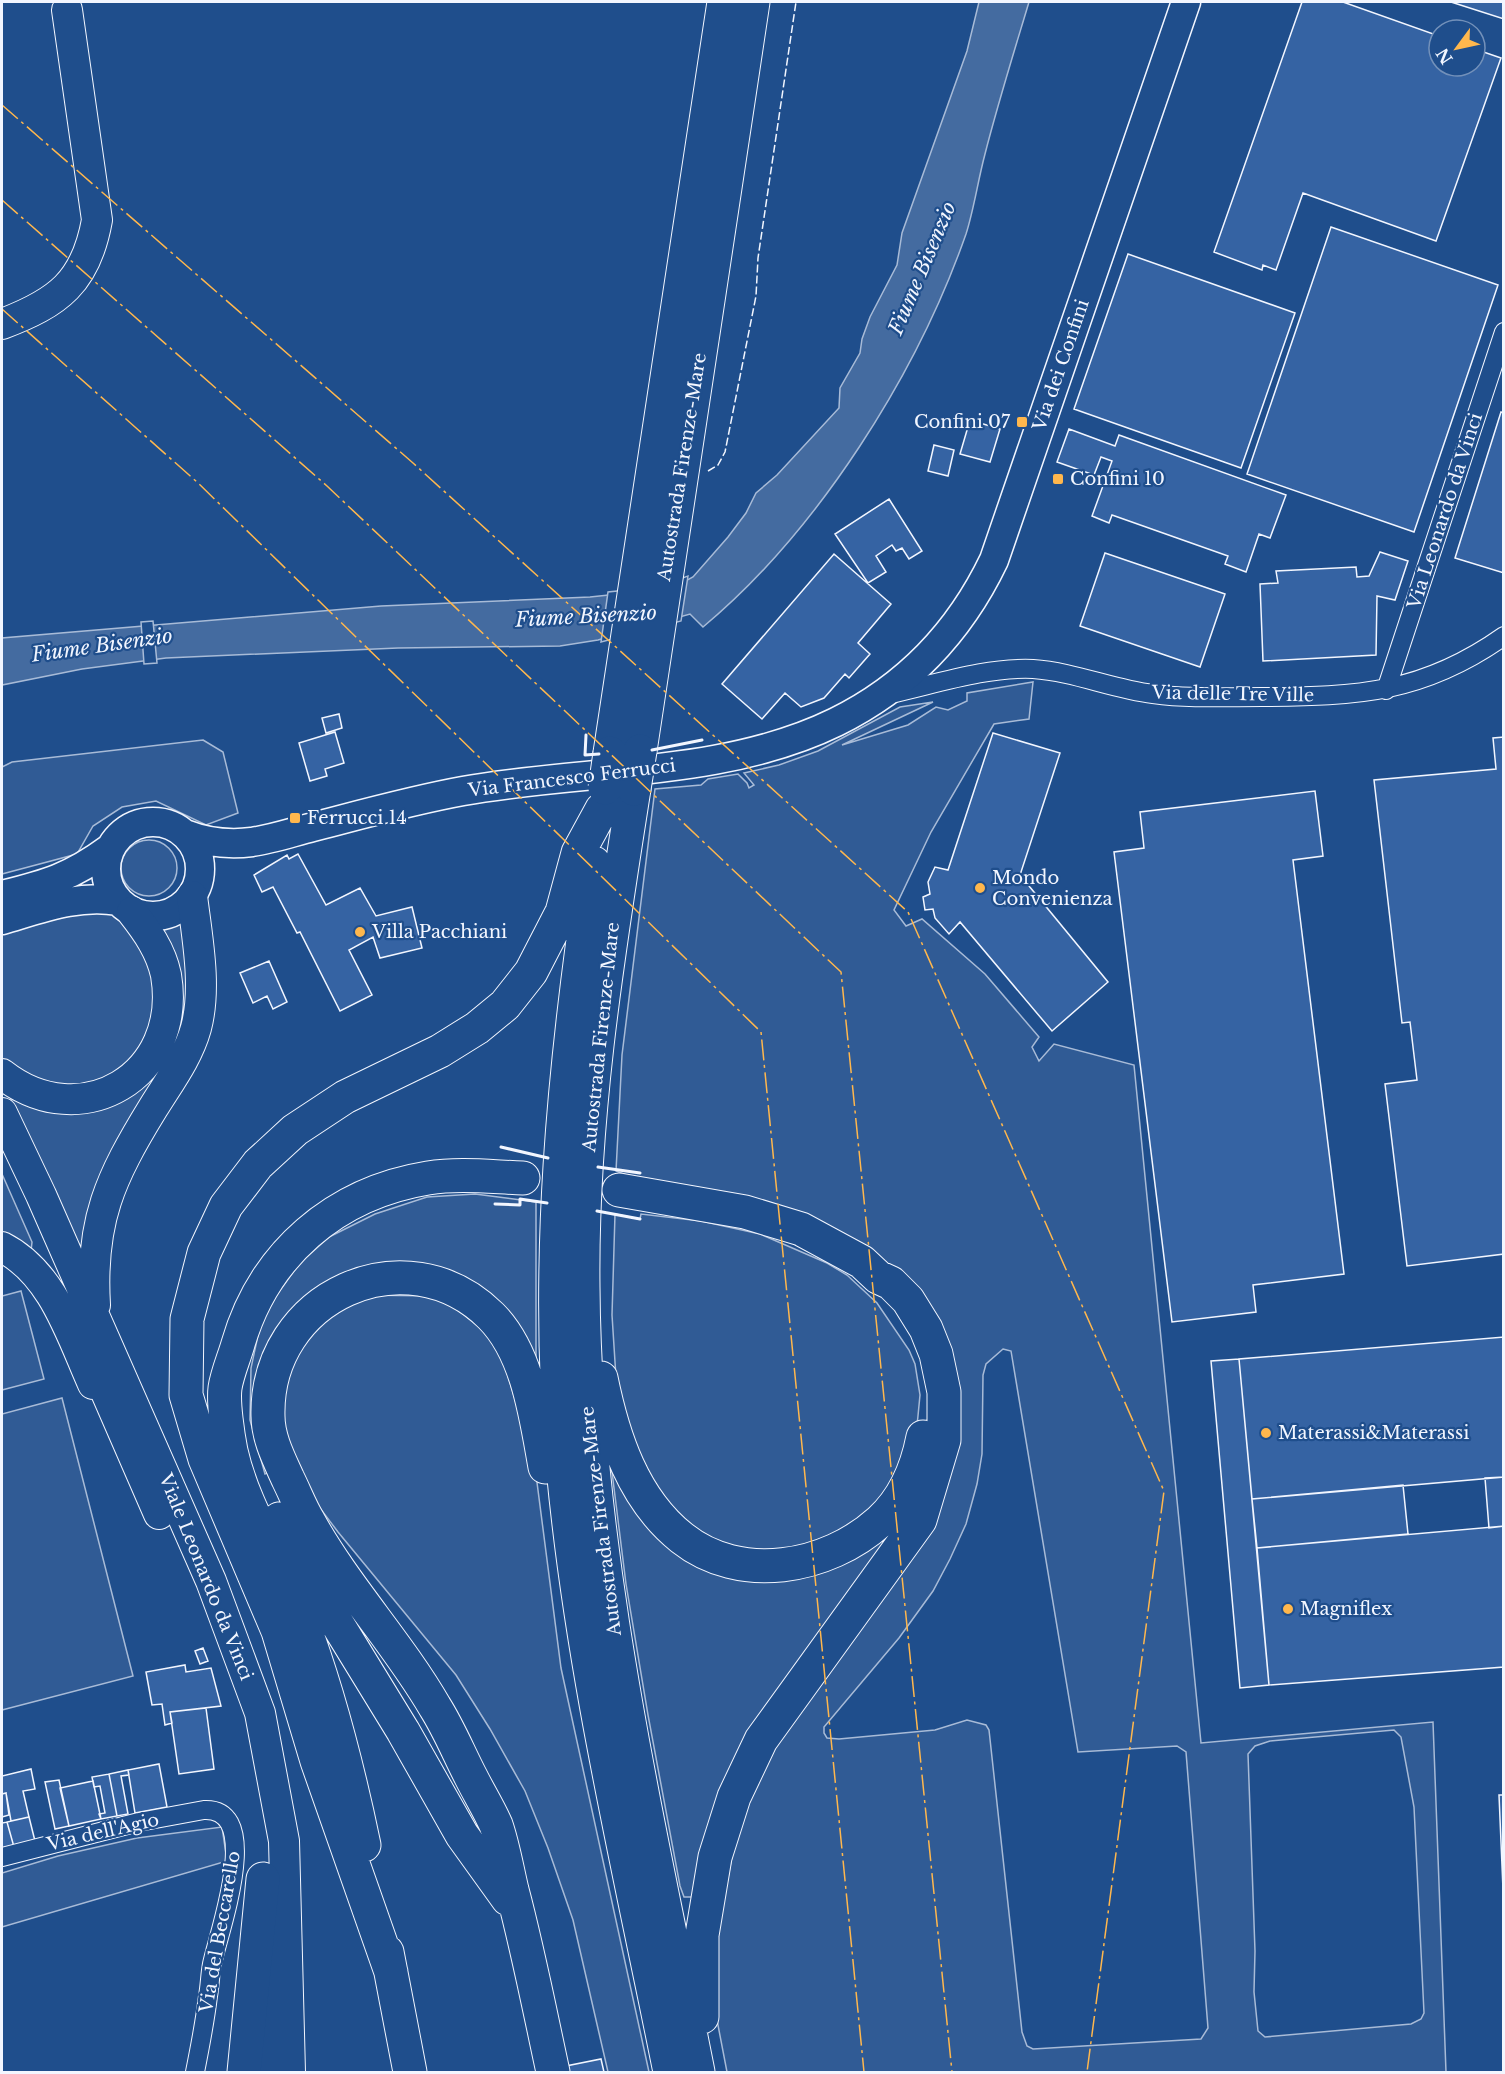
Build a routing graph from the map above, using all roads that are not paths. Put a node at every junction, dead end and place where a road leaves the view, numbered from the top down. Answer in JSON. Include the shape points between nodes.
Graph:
{"nodes":[{"id":1,"x":724,"y":2,"type":"edge"},
{"id":2,"x":753,"y":2,"type":"edge"},
{"id":3,"x":1186,"y":2,"type":"edge"},
{"id":4,"x":67,"y":10,"type":"dead end"},
{"id":5,"x":2,"y":324,"type":"edge"},
{"id":6,"x":1503,"y":332,"type":"edge"},
{"id":7,"x":651,"y":576,"type":"junction"},
{"id":8,"x":1503,"y":636,"type":"edge"},
{"id":9,"x":1386,"y":690,"type":"junction"},
{"id":10,"x":882,"y":695,"type":"junction"},
{"id":11,"x":614,"y":795,"type":"junction"},
{"id":12,"x":185,"y":834,"type":"junction"},
{"id":13,"x":253,"y":842,"type":"junction"},
{"id":14,"x":109,"y":849,"type":"junction"},
{"id":15,"x":196,"y":888,"type":"junction"},
{"id":16,"x":2,"y":895,"type":"edge"},
{"id":17,"x":125,"y":907,"type":"junction"},
{"id":18,"x":2,"y":920,"type":"edge"},
{"id":19,"x":2,"y":1074,"type":"edge"},
{"id":20,"x":2,"y":1113,"type":"edge"},
{"id":21,"x":2,"y":1151,"type":"edge"},
{"id":22,"x":523,"y":1178,"type":"dead end"},
{"id":23,"x":619,"y":1190,"type":"dead end"},
{"id":24,"x":2,"y":1247,"type":"edge"},
{"id":25,"x":878,"y":1277,"type":"junction"},
{"id":26,"x":583,"y":1285,"type":"junction"},
{"id":27,"x":96,"y":1320,"type":"junction"},
{"id":28,"x":241,"y":1332,"type":"junction"},
{"id":29,"x":128,"y":1444,"type":"junction"},
{"id":30,"x":572,"y":1550,"type":"junction"},
{"id":31,"x":204,"y":1810,"type":"joint"},
{"id":32,"x":2,"y":1857,"type":"edge"},
{"id":33,"x":263,"y":1879,"type":"junction"},
{"id":34,"x":518,"y":1912,"type":"junction"},
{"id":35,"x":391,"y":1972,"type":"junction"},
{"id":36,"x":195,"y":2073,"type":"edge"},
{"id":37,"x":244,"y":2073,"type":"edge"},
{"id":38,"x":265,"y":2073,"type":"edge"},
{"id":39,"x":290,"y":2073,"type":"edge"},
{"id":40,"x":410,"y":2073,"type":"edge"},
{"id":41,"x":553,"y":2073,"type":"edge"},
{"id":42,"x":670,"y":2073,"type":"edge"},
{"id":43,"x":700,"y":2073,"type":"edge"}],
"edges":[{"from":1,"to":7,"type":"highway","name":"Autostrada Firenze-Mare"},
{"from":2,"to":7,"type":"highway","name":"Autostrada Firenze-Mare"},
{"from":3,"to":10,"type":"main road","name":"Via dei Confini","via":[[994,560],[957,624],[928,657]]},
{"from":4,"to":5,"type":"highway","via":[[97,220],[93,242],[75,280],[36,311]]},
{"from":6,"to":9,"type":"street","name":"Via Leonardo da Vinci"},
{"from":7,"to":11,"type":"highway","name":"Autostrada Firenze-Mare","bridge":true,"via":[[625,752]]},
{"from":8,"to":9,"type":"street","name":"Via delle Tre Ville","via":[[1439,673]]},
{"from":9,"to":10,"type":"street","name":"Via delle Tre Ville","via":[[1308,696],[1154,694],[1030,669],[966,677]]},
{"from":10,"to":13,"type":"main road","name":"Via Francesco Ferrucci","via":[[803,737],[753,753],[463,791]]},
{"from":11,"to":26,"type":"highway","name":"Autostrada Firenze-Mare","via":[[607,958],[591,1089]]},
{"from":11,"to":30,"type":"highway","name":"Autostrada Firenze-Mare","via":[[570,1035],[560,1149],[557,1377]]},
{"from":11,"to":35,"type":"highway","via":[[578,853],[562,912],[531,972],[505,1005],[440,1051],[345,1097],[295,1130],[258,1164],[226,1206],[204,1253],[187,1319],[186,1395],[205,1459],[278,1631],[317,1761]]},
{"from":12,"to":13,"type":"main road","name":"Via Francesco Ferrucci","via":[[211,843]]},
{"from":12,"to":14,"type":"main road","name":"Via Francesco Ferrucci","via":[[161,822],[145,822],[130,826]]},
{"from":12,"to":15,"type":"main road","via":[[196,849],[200,864]]},
{"from":13,"to":15,"type":"main road","name":"Via Francesco Ferrucci","via":[[218,861]]},
{"from":14,"to":16,"type":"main road","name":"Via Francesco Ferrucci","via":[[62,879]]},
{"from":14,"to":17,"type":"main road","via":[[106,876],[110,890]]},
{"from":15,"to":17,"type":"main road","name":"Via Francesco Ferrucci","via":[[183,906],[165,915],[145,916]]},
{"from":15,"to":27,"type":"highway","via":[[200,984],[197,1025],[186,1053],[107,1192],[96,1238]]},
{"from":17,"to":18,"type":"main road","name":"Via Francesco Ferrucci","via":[[96,897]]},
{"from":17,"to":19,"type":"highway","via":[[152,939],[161,957],[168,995],[163,1032],[155,1051],[134,1077],[105,1094],[70,1101],[34,1094]]},
{"from":20,"to":27,"type":"highway","name":"Viale Leonardo da Vinci"},
{"from":21,"to":29,"type":"highway","name":"Viale Leonardo da Vinci"},
{"from":22,"to":28,"type":"highway","via":[[427,1178],[351,1205],[321,1222],[284,1256],[258,1291]]},
{"from":23,"to":25,"type":"highway","via":[[745,1212],[801,1229],[862,1262]]},
{"from":24,"to":29,"type":"highway","via":[[45,1284],[101,1403]]},
{"from":25,"to":26,"type":"highway","via":[[907,1328],[927,1376],[926,1420],[915,1467],[880,1521],[854,1540],[800,1562],[768,1567],[720,1559],[683,1539],[639,1490],[608,1407]]},
{"from":25,"to":43,"type":"highway","via":[[891,1283],[908,1300],[936,1354],[945,1404],[941,1455],[920,1520],[761,1740],[734,1797],[715,1857],[702,1935]]},
{"from":26,"to":43,"type":"highway","name":"Autostrada Firenze-Mare","via":[[592,1469],[606,1577],[622,1683]]},
{"from":27,"to":39,"type":"highway","name":"Viale Leonardo da Vinci","via":[[211,1581],[260,1713],[284,1841]]},
{"from":28,"to":34,"type":"highway","via":[[240,1389],[247,1446],[282,1527],[462,1835]]},
{"from":28,"to":35,"type":"highway","via":[[225,1388],[231,1451],[301,1617],[344,1750]]},
{"from":29,"to":33,"type":"highway","name":"Viale Leonardo da Vinci","via":[[195,1592],[241,1719],[263,1840]]},
{"from":30,"to":34,"type":"highway","via":[[548,1503],[539,1432],[513,1344],[492,1317],[471,1300],[447,1286],[418,1280],[374,1282],[328,1298],[290,1334],[276,1361],[270,1389],[268,1418],[273,1447],[309,1522],[435,1706],[496,1825]]},
{"from":30,"to":42,"type":"highway","name":"Autostrada Firenze-Mare","via":[[602,1736]]},
{"from":31,"to":32,"type":"street","name":"Via dell'Agio"},
{"from":31,"to":36,"type":"street","name":"Via del Beccarello","via":[[212,1809],[229,1822],[236,1842],[236,1863],[211,1966]]},
{"from":33,"to":37,"type":"highway"},
{"from":33,"to":38,"type":"highway","name":"Viale Leonardo da Vinci","via":[[268,1993]]},
{"from":34,"to":41,"type":"highway"},
{"from":35,"to":40,"type":"highway"}]}
